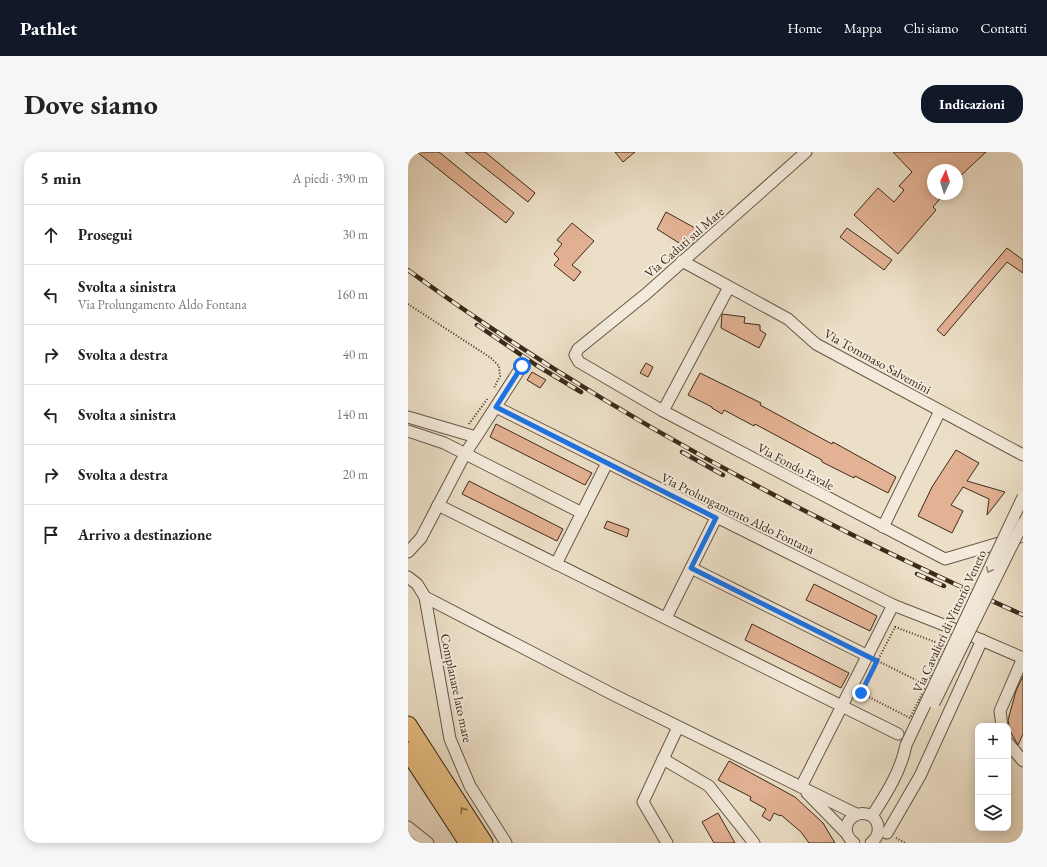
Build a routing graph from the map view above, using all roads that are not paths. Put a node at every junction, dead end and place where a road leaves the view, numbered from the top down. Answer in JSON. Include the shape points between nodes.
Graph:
{"nodes":[{"id":1,"x":806,"y":152,"type":"edge"},
{"id":2,"x":682,"y":261,"type":"junction"},
{"id":3,"x":729,"y":287,"type":"junction"},
{"id":4,"x":578,"y":349,"type":"joint"},
{"id":5,"x":522,"y":366,"type":"dead end"},
{"id":6,"x":496,"y":407,"type":"junction"},
{"id":7,"x":663,"y":411,"type":"junction"},
{"id":8,"x":940,"y":411,"type":"junction"},
{"id":9,"x":408,"y":417,"type":"edge"},
{"id":10,"x":408,"y":431,"type":"edge"},
{"id":11,"x":476,"y":437,"type":"junction"},
{"id":12,"x":465,"y":454,"type":"junction"},
{"id":13,"x":1023,"y":455,"type":"edge"},
{"id":14,"x":607,"y":463,"type":"junction"},
{"id":15,"x":1023,"y":497,"type":"edge"},
{"id":16,"x":438,"y":505,"type":"junction"},
{"id":17,"x":582,"y":513,"type":"junction"},
{"id":18,"x":716,"y":518,"type":"junction"},
{"id":19,"x":1023,"y":523,"type":"edge"},
{"id":20,"x":883,"y":527,"type":"junction"},
{"id":21,"x":1023,"y":529,"type":"edge"},
{"id":22,"x":1023,"y":536,"type":"edge"},
{"id":23,"x":408,"y":552,"type":"edge"},
{"id":24,"x":556,"y":564,"type":"junction"},
{"id":25,"x":691,"y":568,"type":"junction"},
{"id":26,"x":408,"y":577,"type":"edge"},
{"id":27,"x":425,"y":598,"type":"junction"},
{"id":28,"x":893,"y":605,"type":"junction"},
{"id":29,"x":666,"y":618,"type":"junction"},
{"id":30,"x":977,"y":638,"type":"junction"},
{"id":31,"x":1023,"y":658,"type":"edge"},
{"id":32,"x":873,"y":659,"type":"junction"},
{"id":33,"x":843,"y":706,"type":"junction"},
{"id":34,"x":1002,"y":723,"type":"edge"},
{"id":35,"x":408,"y":725,"type":"edge"},
{"id":36,"x":678,"y":727,"type":"junction"},
{"id":37,"x":898,"y":734,"type":"dead end"},
{"id":38,"x":909,"y":747,"type":"junction"},
{"id":39,"x":1011,"y":747,"type":"edge"},
{"id":40,"x":408,"y":751,"type":"edge"},
{"id":41,"x":408,"y":756,"type":"edge"},
{"id":42,"x":663,"y":759,"type":"junction"},
{"id":43,"x":1023,"y":761,"type":"edge"},
{"id":44,"x":425,"y":778,"type":"junction"},
{"id":45,"x":801,"y":787,"type":"junction"},
{"id":46,"x":856,"y":814,"type":"junction"},
{"id":47,"x":872,"y":816,"type":"junction"},
{"id":48,"x":408,"y":827,"type":"edge"},
{"id":49,"x":846,"y":833,"type":"junction"},
{"id":50,"x":887,"y":833,"type":"dead end"},
{"id":51,"x":428,"y":843,"type":"edge"},
{"id":52,"x":468,"y":843,"type":"edge"},
{"id":53,"x":484,"y":843,"type":"edge"},
{"id":54,"x":506,"y":843,"type":"edge"},
{"id":55,"x":667,"y":843,"type":"edge"},
{"id":56,"x":754,"y":843,"type":"edge"},
{"id":57,"x":854,"y":843,"type":"edge"},
{"id":58,"x":871,"y":843,"type":"edge"}],
"edges":[{"from":1,"to":2,"type":"street","name":"Via Caduti sul Mare"},
{"from":2,"to":3,"type":"street","name":"Via Tommaso Salvemini"},
{"from":2,"to":4,"type":"street","name":"Via Caduti sul Mare"},
{"from":3,"to":7,"type":"street"},
{"from":3,"to":8,"type":"street","name":"Via Tommaso Salvemini","via":[[788,319],[816,344]]},
{"from":4,"to":7,"type":"street","name":"Via Fondo Favale","via":[[575,355],[579,362]]},
{"from":5,"to":6,"type":"street"},
{"from":6,"to":11,"type":"street"},
{"from":6,"to":14,"type":"street","name":"Via Prolungamento Aldo Fontana"},
{"from":7,"to":20,"type":"street","name":"Via Fondo Favale"},
{"from":8,"to":13,"type":"street","name":"Via Tommaso Salvemini"},
{"from":8,"to":20,"type":"street"},
{"from":9,"to":11,"type":"street"},
{"from":10,"to":12,"type":"street","via":[[444,443]]},
{"from":11,"to":12,"type":"street"},
{"from":12,"to":16,"type":"street"},
{"from":12,"to":17,"type":"street"},
{"from":14,"to":17,"type":"street"},
{"from":14,"to":18,"type":"street","name":"Via Prolungamento Aldo Fontana"},
{"from":15,"to":38,"type":"street","name":"Via Cavalieri di Vittorio Veneto","one_way":true,"bridge":true},
{"from":16,"to":23,"type":"street","via":[[421,538]]},
{"from":16,"to":24,"type":"street"},
{"from":17,"to":24,"type":"street"},
{"from":18,"to":25,"type":"street"},
{"from":18,"to":28,"type":"street","name":"Via Prolungamento Aldo Fontana"},
{"from":19,"to":38,"type":"street","name":"Via Cavalieri di Vittorio Veneto","bridge":true},
{"from":20,"to":22,"type":"street","name":"Via Fondo Favale","via":[[945,559]]},
{"from":21,"to":22,"type":"street"},
{"from":24,"to":29,"type":"street"},
{"from":25,"to":29,"type":"street"},
{"from":25,"to":32,"type":"street"},
{"from":26,"to":27,"type":"street","via":[[417,584]]},
{"from":27,"to":36,"type":"street"},
{"from":27,"to":54,"type":"street","name":"Complanare lato mare","via":[[450,739],[470,786]]},
{"from":28,"to":30,"type":"street","name":"Via Prolungamento Aldo Fontana"},
{"from":28,"to":32,"type":"street"},
{"from":29,"to":33,"type":"street"},
{"from":30,"to":31,"type":"street","name":"Via Prolungamento Aldo Fontana"},
{"from":30,"to":50,"type":"street","via":[[920,776]]},
{"from":31,"to":34,"type":"street","via":[[1000,711]]},
{"from":32,"to":33,"type":"street"},
{"from":33,"to":37,"type":"street"},
{"from":33,"to":45,"type":"street"},
{"from":53,"to":35,"type":"highway","one_way":true},
{"from":36,"to":42,"type":"street"},
{"from":36,"to":45,"type":"street"},
{"from":38,"to":47,"type":"street","name":"Via Cavalieri di Vittorio Veneto","via":[[887,793]]},
{"from":39,"to":43,"type":"street"},
{"from":40,"to":44,"type":"highway"},
{"from":41,"to":44,"type":"highway"},
{"from":42,"to":55,"type":"street","via":[[643,802]]},
{"from":42,"to":56,"type":"street","via":[[709,786]]},
{"from":44,"to":52,"type":"highway"},
{"from":45,"to":46,"type":"street"},
{"from":45,"to":49,"type":"street"},
{"from":46,"to":47,"type":"street"},
{"from":46,"to":49,"type":"street","via":[[847,822]]},
{"from":47,"to":58,"type":"street","via":[[879,829]]},
{"from":48,"to":51,"type":"street"},
{"from":49,"to":57,"type":"street"}]}
